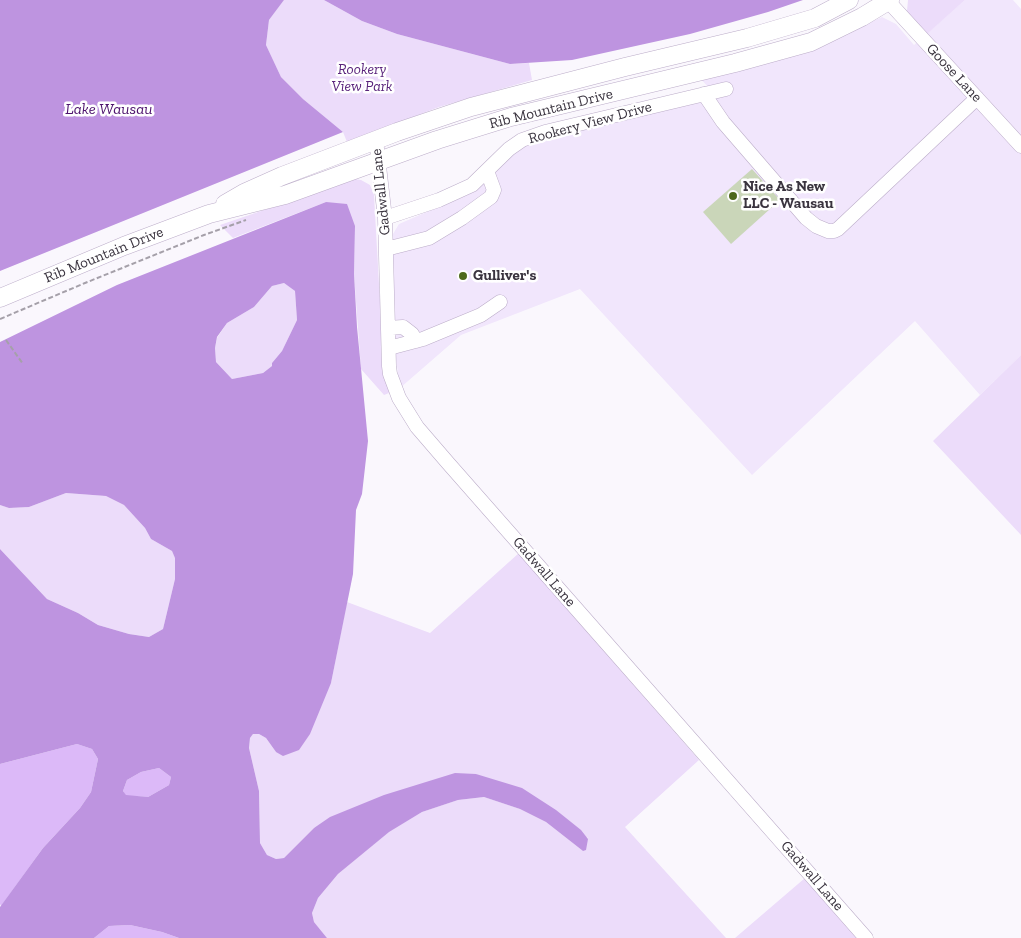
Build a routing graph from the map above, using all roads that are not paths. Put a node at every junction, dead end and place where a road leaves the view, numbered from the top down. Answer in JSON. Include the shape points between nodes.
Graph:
{"nodes":[{"id":1,"x":849,"y":0,"type":"edge"},
{"id":2,"x":888,"y":0,"type":"edge"},
{"id":3,"x":726,"y":89,"type":"dead end"},
{"id":4,"x":704,"y":94,"type":"junction"},
{"id":5,"x":977,"y":98,"type":"junction"},
{"id":6,"x":376,"y":140,"type":"junction"},
{"id":7,"x":1021,"y":146,"type":"edge"},
{"id":8,"x":379,"y":161,"type":"junction"},
{"id":9,"x":487,"y":171,"type":"junction"},
{"id":10,"x":209,"y":214,"type":"junction"},
{"id":11,"x":385,"y":218,"type":"junction"},
{"id":12,"x":386,"y":249,"type":"junction"},
{"id":13,"x":0,"y":298,"type":"edge"},
{"id":14,"x":500,"y":302,"type":"dead end"},
{"id":15,"x":388,"y":328,"type":"junction"},
{"id":16,"x":416,"y":341,"type":"junction"},
{"id":17,"x":389,"y":348,"type":"junction"},
{"id":18,"x":866,"y":938,"type":"edge"}],
"edges":[{"from":1,"to":6,"type":"main road","name":"Rib Mountain Drive","via":[[814,18],[755,36],[471,107]]},
{"from":2,"to":5,"type":"street","name":"Goose Lane"},
{"from":2,"to":8,"type":"main road","name":"Rib Mountain Drive","via":[[811,42],[510,117]]},
{"from":3,"to":4,"type":"street","name":"Rookery View Drive"},
{"from":4,"to":5,"type":"street","via":[[723,122],[801,213],[828,232],[838,229]]},
{"from":4,"to":9,"type":"street","name":"Rookery View Drive","via":[[522,140]]},
{"from":5,"to":7,"type":"street","name":"Goose Lane"},
{"from":6,"to":8,"type":"street","name":"Gadwall Lane"},
{"from":6,"to":10,"type":"main road","name":"Rib Mountain Drive","via":[[257,187]]},
{"from":8,"to":10,"type":"main road","name":"Rib Mountain Drive","via":[[291,192]]},
{"from":8,"to":11,"type":"street","name":"Gadwall Lane"},
{"from":9,"to":11,"type":"street","name":"Rookery View Drive","via":[[472,186]]},
{"from":9,"to":12,"type":"street","via":[[494,190],[490,197],[429,238]]},
{"from":10,"to":13,"type":"main road","name":"Rib Mountain Drive"},
{"from":11,"to":12,"type":"street","name":"Gadwall Lane"},
{"from":12,"to":15,"type":"street","name":"Gadwall Lane"},
{"from":14,"to":16,"type":"street","via":[[481,315]]},
{"from":15,"to":16,"type":"street","via":[[403,327]]},
{"from":15,"to":17,"type":"street","name":"Gadwall Lane"},
{"from":16,"to":17,"type":"street"},
{"from":17,"to":18,"type":"street","name":"Gadwall Lane","via":[[390,374],[396,392],[417,427]]}]}
